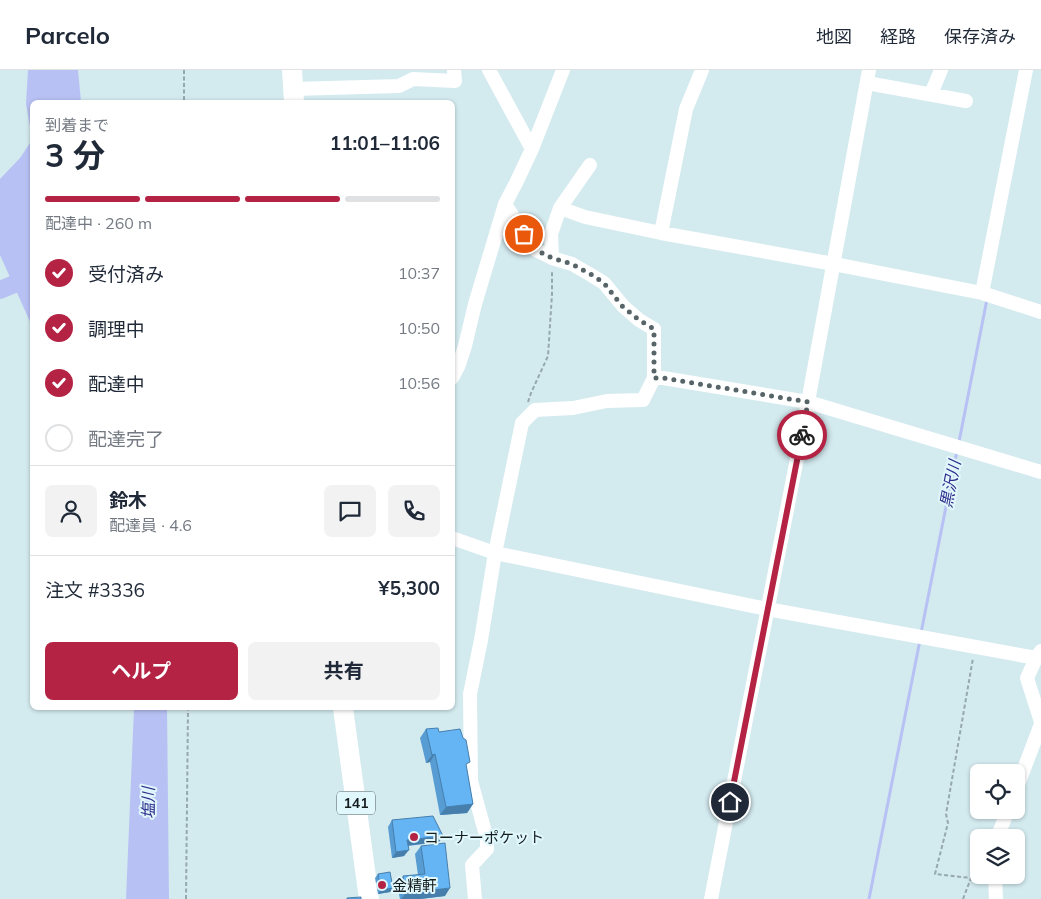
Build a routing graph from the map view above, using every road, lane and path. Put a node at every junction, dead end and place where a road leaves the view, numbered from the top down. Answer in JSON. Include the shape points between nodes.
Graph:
{"nodes":[{"id":1,"x":184,"y":70,"type":"edge"},
{"id":2,"x":454,"y":70,"type":"edge"},
{"id":3,"x":489,"y":70,"type":"edge"},
{"id":4,"x":563,"y":70,"type":"edge"},
{"id":5,"x":702,"y":70,"type":"edge"},
{"id":6,"x":942,"y":70,"type":"edge"},
{"id":7,"x":1026,"y":70,"type":"edge"},
{"id":8,"x":412,"y":74,"type":"edge"},
{"id":9,"x":868,"y":77,"type":"edge"},
{"id":10,"x":293,"y":87,"type":"edge"},
{"id":11,"x":932,"y":94,"type":"junction"},
{"id":12,"x":184,"y":100,"type":"edge"},
{"id":13,"x":966,"y":101,"type":"dead end"},
{"id":14,"x":532,"y":149,"type":"junction"},
{"id":15,"x":590,"y":165,"type":"dead end"},
{"id":16,"x":505,"y":204,"type":"junction"},
{"id":17,"x":560,"y":208,"type":"junction"},
{"id":18,"x":661,"y":233,"type":"junction"},
{"id":19,"x":552,"y":258,"type":"junction"},
{"id":20,"x":834,"y":264,"type":"junction"},
{"id":21,"x":982,"y":293,"type":"junction"},
{"id":22,"x":1041,"y":312,"type":"edge"},
{"id":23,"x":455,"y":372,"type":"edge"},
{"id":24,"x":654,"y":378,"type":"junction"},
{"id":25,"x":808,"y":402,"type":"junction"},
{"id":26,"x":522,"y":423,"type":"junction"},
{"id":27,"x":1041,"y":472,"type":"edge"},
{"id":28,"x":455,"y":539,"type":"edge"},
{"id":29,"x":495,"y":553,"type":"junction"},
{"id":30,"x":767,"y":609,"type":"junction"},
{"id":31,"x":975,"y":647,"type":"junction"},
{"id":32,"x":1039,"y":654,"type":"edge"},
{"id":33,"x":188,"y":710,"type":"edge"},
{"id":34,"x":343,"y":710,"type":"edge"},
{"id":35,"x":350,"y":710,"type":"edge"},
{"id":36,"x":1041,"y":723,"type":"edge"},
{"id":37,"x":346,"y":732,"type":"junction"},
{"id":38,"x":1025,"y":766,"type":"edge"},
{"id":39,"x":995,"y":884,"type":"edge"},
{"id":40,"x":186,"y":899,"type":"edge"},
{"id":41,"x":369,"y":899,"type":"edge"},
{"id":42,"x":475,"y":899,"type":"edge"},
{"id":43,"x":711,"y":899,"type":"edge"},
{"id":44,"x":963,"y":899,"type":"edge"},
{"id":45,"x":996,"y":899,"type":"edge"}],
"edges":[{"from":1,"to":12,"type":"path"},
{"from":2,"to":8,"type":"street","via":[[455,81]]},
{"from":3,"to":14,"type":"street"},
{"from":4,"to":14,"type":"street"},
{"from":5,"to":18,"type":"street","via":[[686,109]]},
{"from":6,"to":11,"type":"street"},
{"from":7,"to":21,"type":"street"},
{"from":8,"to":10,"type":"street","via":[[399,86]]},
{"from":9,"to":11,"type":"street"},
{"from":9,"to":20,"type":"street"},
{"from":11,"to":13,"type":"street"},
{"from":14,"to":16,"type":"street"},
{"from":15,"to":17,"type":"street"},
{"from":16,"to":19,"type":"street","via":[[534,249]]},
{"from":16,"to":23,"type":"street"},
{"from":17,"to":18,"type":"street","via":[[585,217]]},
{"from":17,"to":19,"type":"street","via":[[551,234]]},
{"from":18,"to":20,"type":"street"},
{"from":19,"to":24,"type":"street","via":[[572,264],[604,283],[622,306],[654,329]]},
{"from":19,"to":26,"type":"path","via":[[548,356]]},
{"from":20,"to":21,"type":"street"},
{"from":20,"to":25,"type":"street"},
{"from":21,"to":22,"type":"street"},
{"from":24,"to":25,"type":"street"},
{"from":24,"to":26,"type":"street","via":[[643,400],[535,410]]},
{"from":25,"to":27,"type":"street"},
{"from":25,"to":30,"type":"street"},
{"from":26,"to":29,"type":"street"},
{"from":28,"to":29,"type":"street"},
{"from":29,"to":30,"type":"street"},
{"from":29,"to":42,"type":"street","via":[[470,694],[471,782],[487,839],[487,849],[472,865]]},
{"from":30,"to":31,"type":"street"},
{"from":30,"to":43,"type":"street"},
{"from":31,"to":32,"type":"street"},
{"from":31,"to":44,"type":"path","via":[[946,814],[948,823],[935,874],[972,878]]},
{"from":32,"to":36,"type":"street","via":[[1027,678]]},
{"from":33,"to":40,"type":"path"},
{"from":34,"to":37,"type":"highway","number":"141"},
{"from":35,"to":37,"type":"street"},
{"from":36,"to":38,"type":"street"},
{"from":37,"to":41,"type":"highway","number":"141"},
{"from":39,"to":45,"type":"street"}]}
